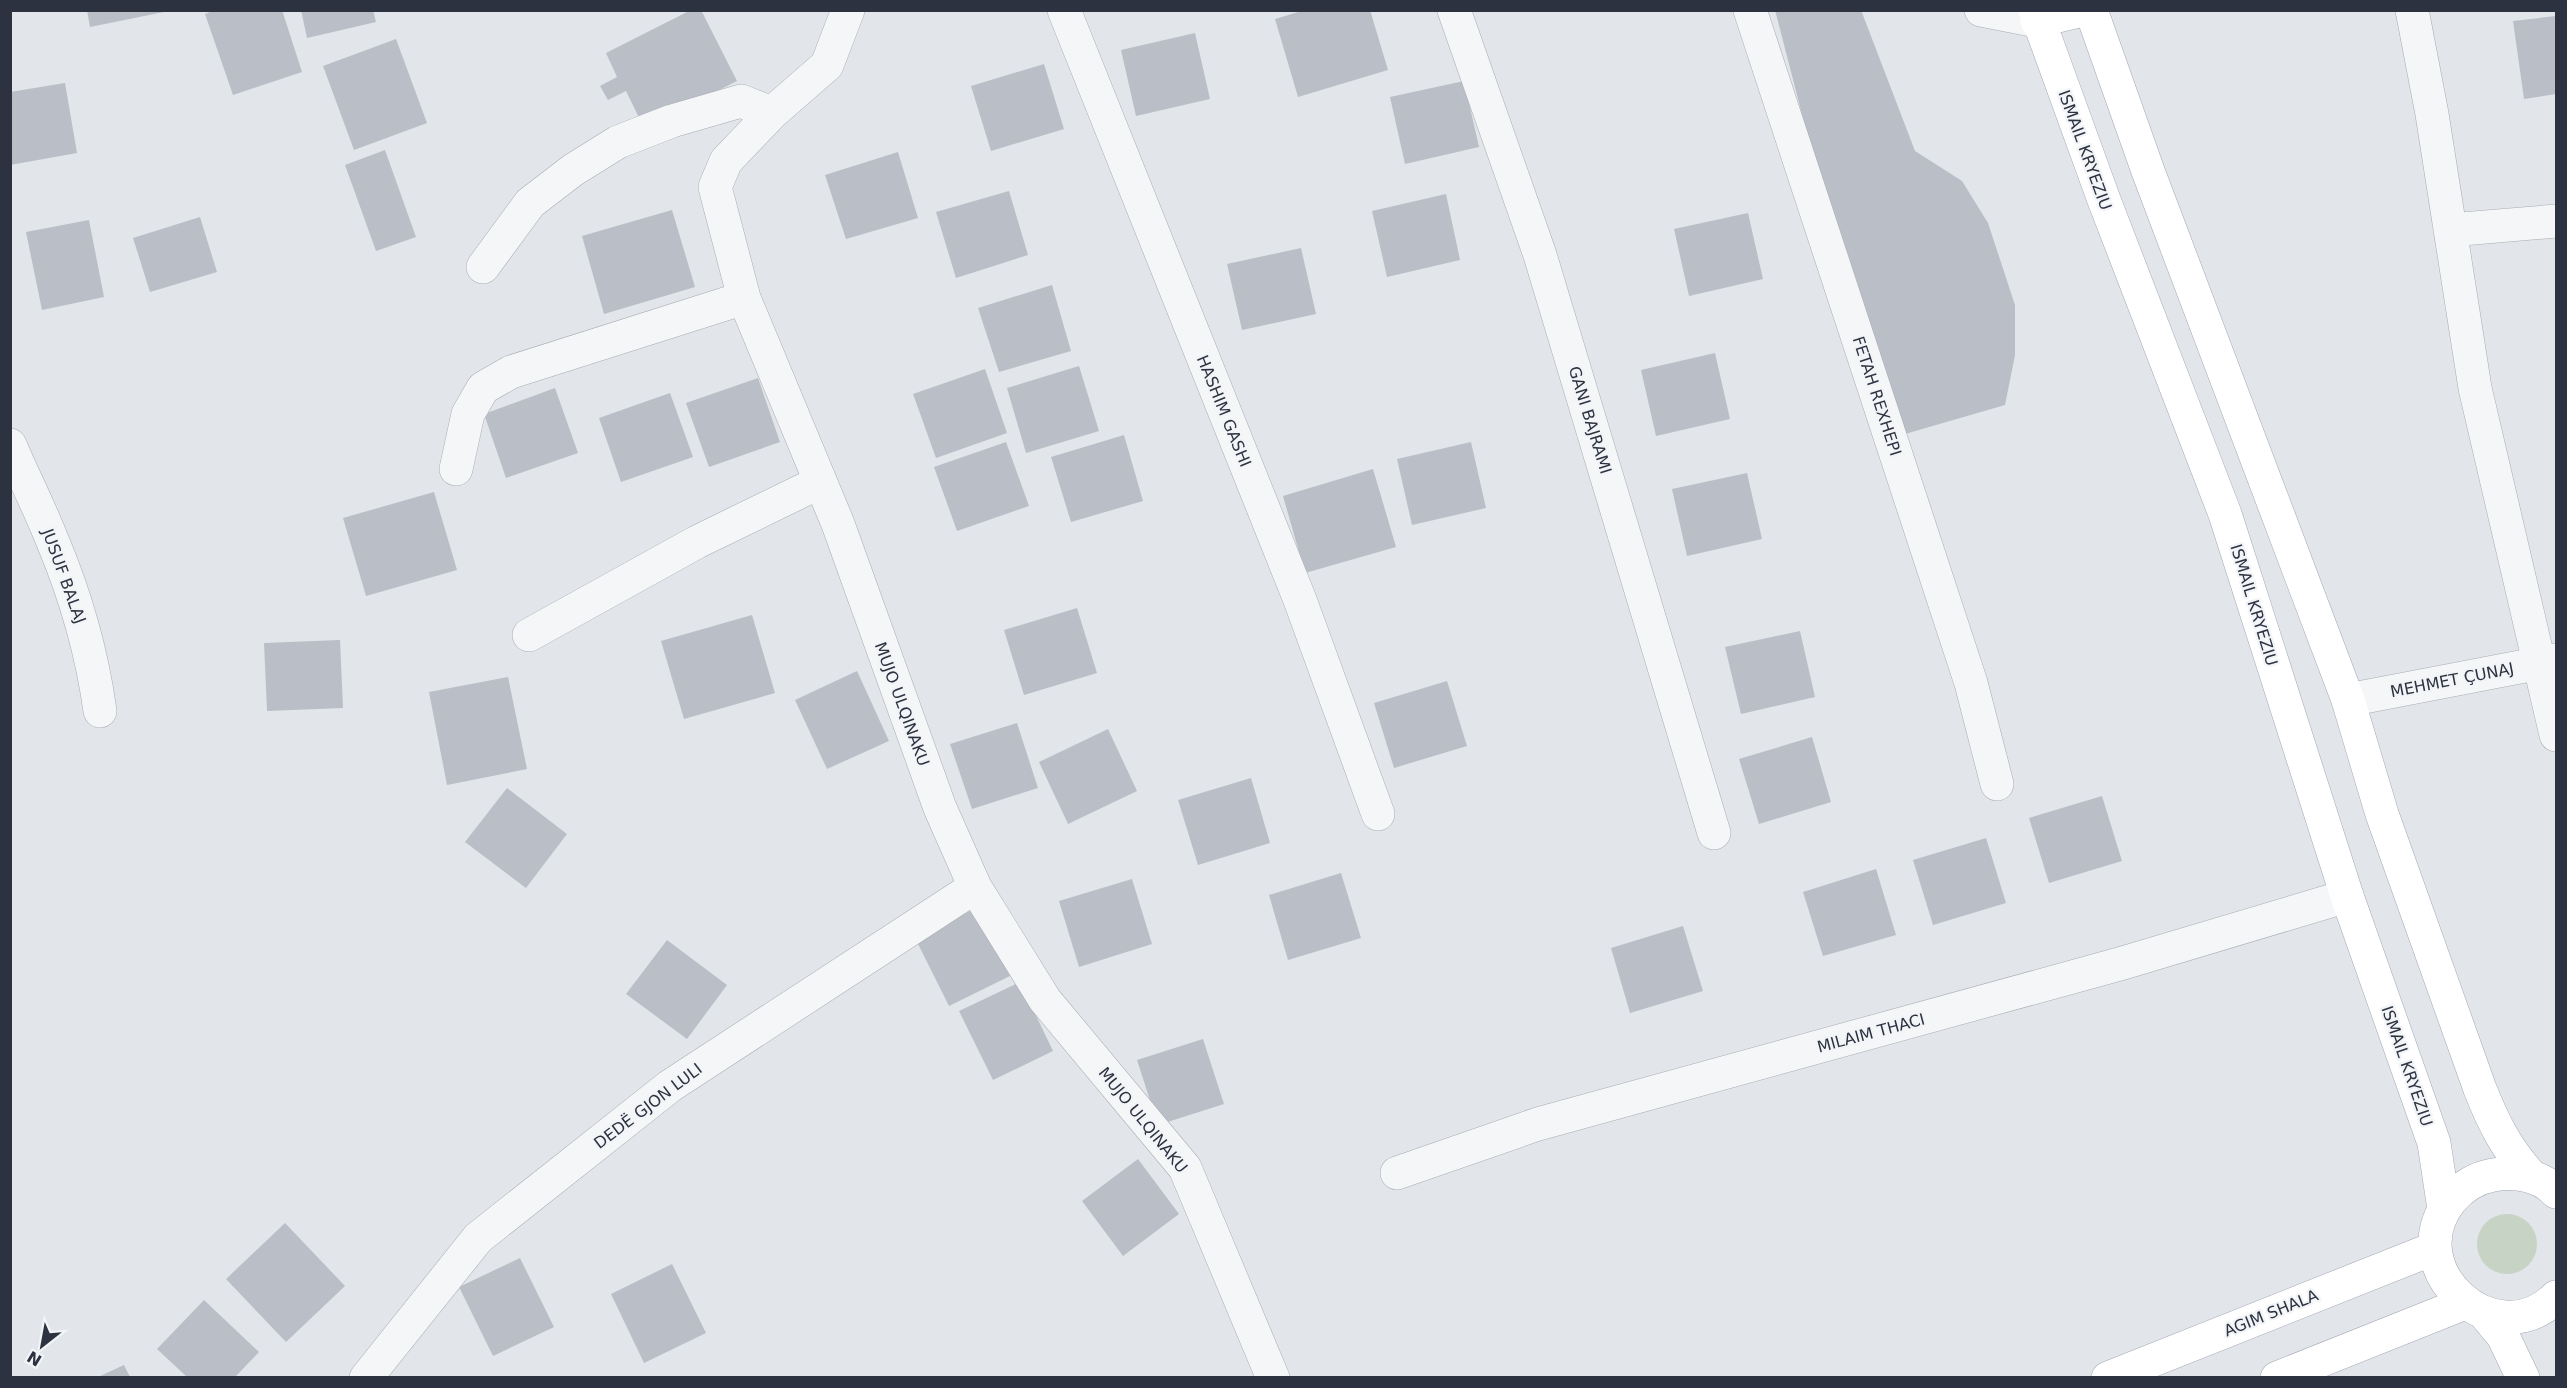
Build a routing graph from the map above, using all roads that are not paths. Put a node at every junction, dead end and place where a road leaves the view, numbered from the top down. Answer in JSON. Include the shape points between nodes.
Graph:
{"nodes":[{"id":1,"x":848,"y":10,"type":"edge"},
{"id":2,"x":1064,"y":10,"type":"edge"},
{"id":3,"x":1454,"y":10,"type":"edge"},
{"id":4,"x":1750,"y":10,"type":"edge"},
{"id":5,"x":1981,"y":10,"type":"edge"},
{"id":6,"x":2083,"y":10,"type":"edge"},
{"id":7,"x":2091,"y":10,"type":"edge"},
{"id":8,"x":2412,"y":10,"type":"edge"},
{"id":9,"x":2036,"y":16,"type":"edge"},
{"id":10,"x":772,"y":113,"type":"junction"},
{"id":11,"x":2556,"y":221,"type":"edge"},
{"id":12,"x":2450,"y":230,"type":"junction"},
{"id":13,"x":483,"y":267,"type":"dead end"},
{"id":14,"x":744,"y":298,"type":"junction"},
{"id":15,"x":10,"y":445,"type":"edge"},
{"id":16,"x":456,"y":469,"type":"dead end"},
{"id":17,"x":820,"y":482,"type":"junction"},
{"id":18,"x":529,"y":635,"type":"dead end"},
{"id":19,"x":2549,"y":662,"type":"edge"},
{"id":20,"x":2348,"y":700,"type":"junction"},
{"id":21,"x":100,"y":711,"type":"dead end"},
{"id":22,"x":2556,"y":735,"type":"edge"},
{"id":23,"x":1997,"y":784,"type":"dead end"},
{"id":24,"x":1378,"y":814,"type":"dead end"},
{"id":25,"x":1714,"y":832,"type":"dead end"},
{"id":26,"x":975,"y":887,"type":"junction"},
{"id":27,"x":2347,"y":896,"type":"junction"},
{"id":28,"x":1397,"y":1173,"type":"dead end"},
{"id":29,"x":2544,"y":1184,"type":"edge"},
{"id":30,"x":2444,"y":1209,"type":"junction"},
{"id":31,"x":2435,"y":1248,"type":"junction"},
{"id":32,"x":2556,"y":1297,"type":"edge"},
{"id":33,"x":2474,"y":1308,"type":"junction"},
{"id":34,"x":366,"y":1377,"type":"edge"},
{"id":35,"x":1273,"y":1377,"type":"edge"},
{"id":36,"x":2108,"y":1377,"type":"edge"},
{"id":37,"x":2277,"y":1377,"type":"edge"},
{"id":38,"x":2523,"y":1377,"type":"edge"}],
"edges":[{"from":1,"to":10,"type":"street","name":"MUJO ULQINAKU","via":[[826,65]]},
{"from":2,"to":24,"type":"street","name":"HASHIM GASHI","via":[[1300,600]]},
{"from":3,"to":25,"type":"street","name":"GANI BAJRAMI","via":[[1540,255]]},
{"from":4,"to":23,"type":"street","name":"FETAH REXHEPI","via":[[1971,683]]},
{"from":5,"to":9,"type":"street"},
{"from":6,"to":9,"type":"main road"},
{"from":7,"to":20,"type":"main road","name":"ISMAIL KRYEZIU"},
{"from":8,"to":12,"type":"street"},
{"from":9,"to":27,"type":"main road","name":"ISMAIL KRYEZIU","via":[[2225,514]]},
{"from":10,"to":13,"type":"street","via":[[741,101],[618,142],[530,203]]},
{"from":10,"to":14,"type":"street","name":"MUJO ULQINAKU","via":[[726,161],[715,187]]},
{"from":11,"to":12,"type":"street"},
{"from":12,"to":19,"type":"street","via":[[2475,388]]},
{"from":14,"to":16,"type":"street","via":[[511,372],[483,388],[468,414]]},
{"from":14,"to":17,"type":"street","name":"MUJO ULQINAKU"},
{"from":15,"to":21,"type":"street","name":"JUSUF BALAJ","via":[[74,598],[94,667]]},
{"from":17,"to":18,"type":"street","via":[[697,542]]},
{"from":17,"to":26,"type":"street","name":"MUJO ULQINAKU","via":[[940,808]]},
{"from":19,"to":20,"type":"street","name":"MEHMET ÇUNAJ"},
{"from":19,"to":22,"type":"street"},
{"from":20,"to":29,"type":"main road","name":"ISMAIL KRYEZIU","via":[[2382,814],[2494,1124],[2510,1152]]},
{"from":26,"to":34,"type":"street","name":"DEDË GJON LULI","via":[[670,1086],[478,1238]]},
{"from":26,"to":35,"type":"street","name":"MUJO ULQINAKU","via":[[1045,1000],[1185,1168]]},
{"from":27,"to":28,"type":"street","name":"MILAIM THACI","via":[[2123,963],[1538,1124]]},
{"from":27,"to":30,"type":"main road","name":"ISMAIL KRYEZIU","via":[[2434,1143]]},
{"from":29,"to":30,"type":"main road","name":"ISMAIL KRYEZIU","via":[[2506,1172],[2482,1177],[2460,1190]]},
{"from":30,"to":31,"type":"main road","name":"ISMAIL KRYEZIU"},
{"from":31,"to":33,"type":"main road","name":"ISMAIL KRYEZIU","via":[[2450,1288]]},
{"from":31,"to":36,"type":"main road","name":"AGIM SHALA"},
{"from":32,"to":33,"type":"main road","via":[[2530,1314],[2507,1317]]},
{"from":33,"to":37,"type":"main road"},
{"from":33,"to":38,"type":"main road","name":"ISMAIL KRYEZIU","via":[[2503,1336]]}]}
